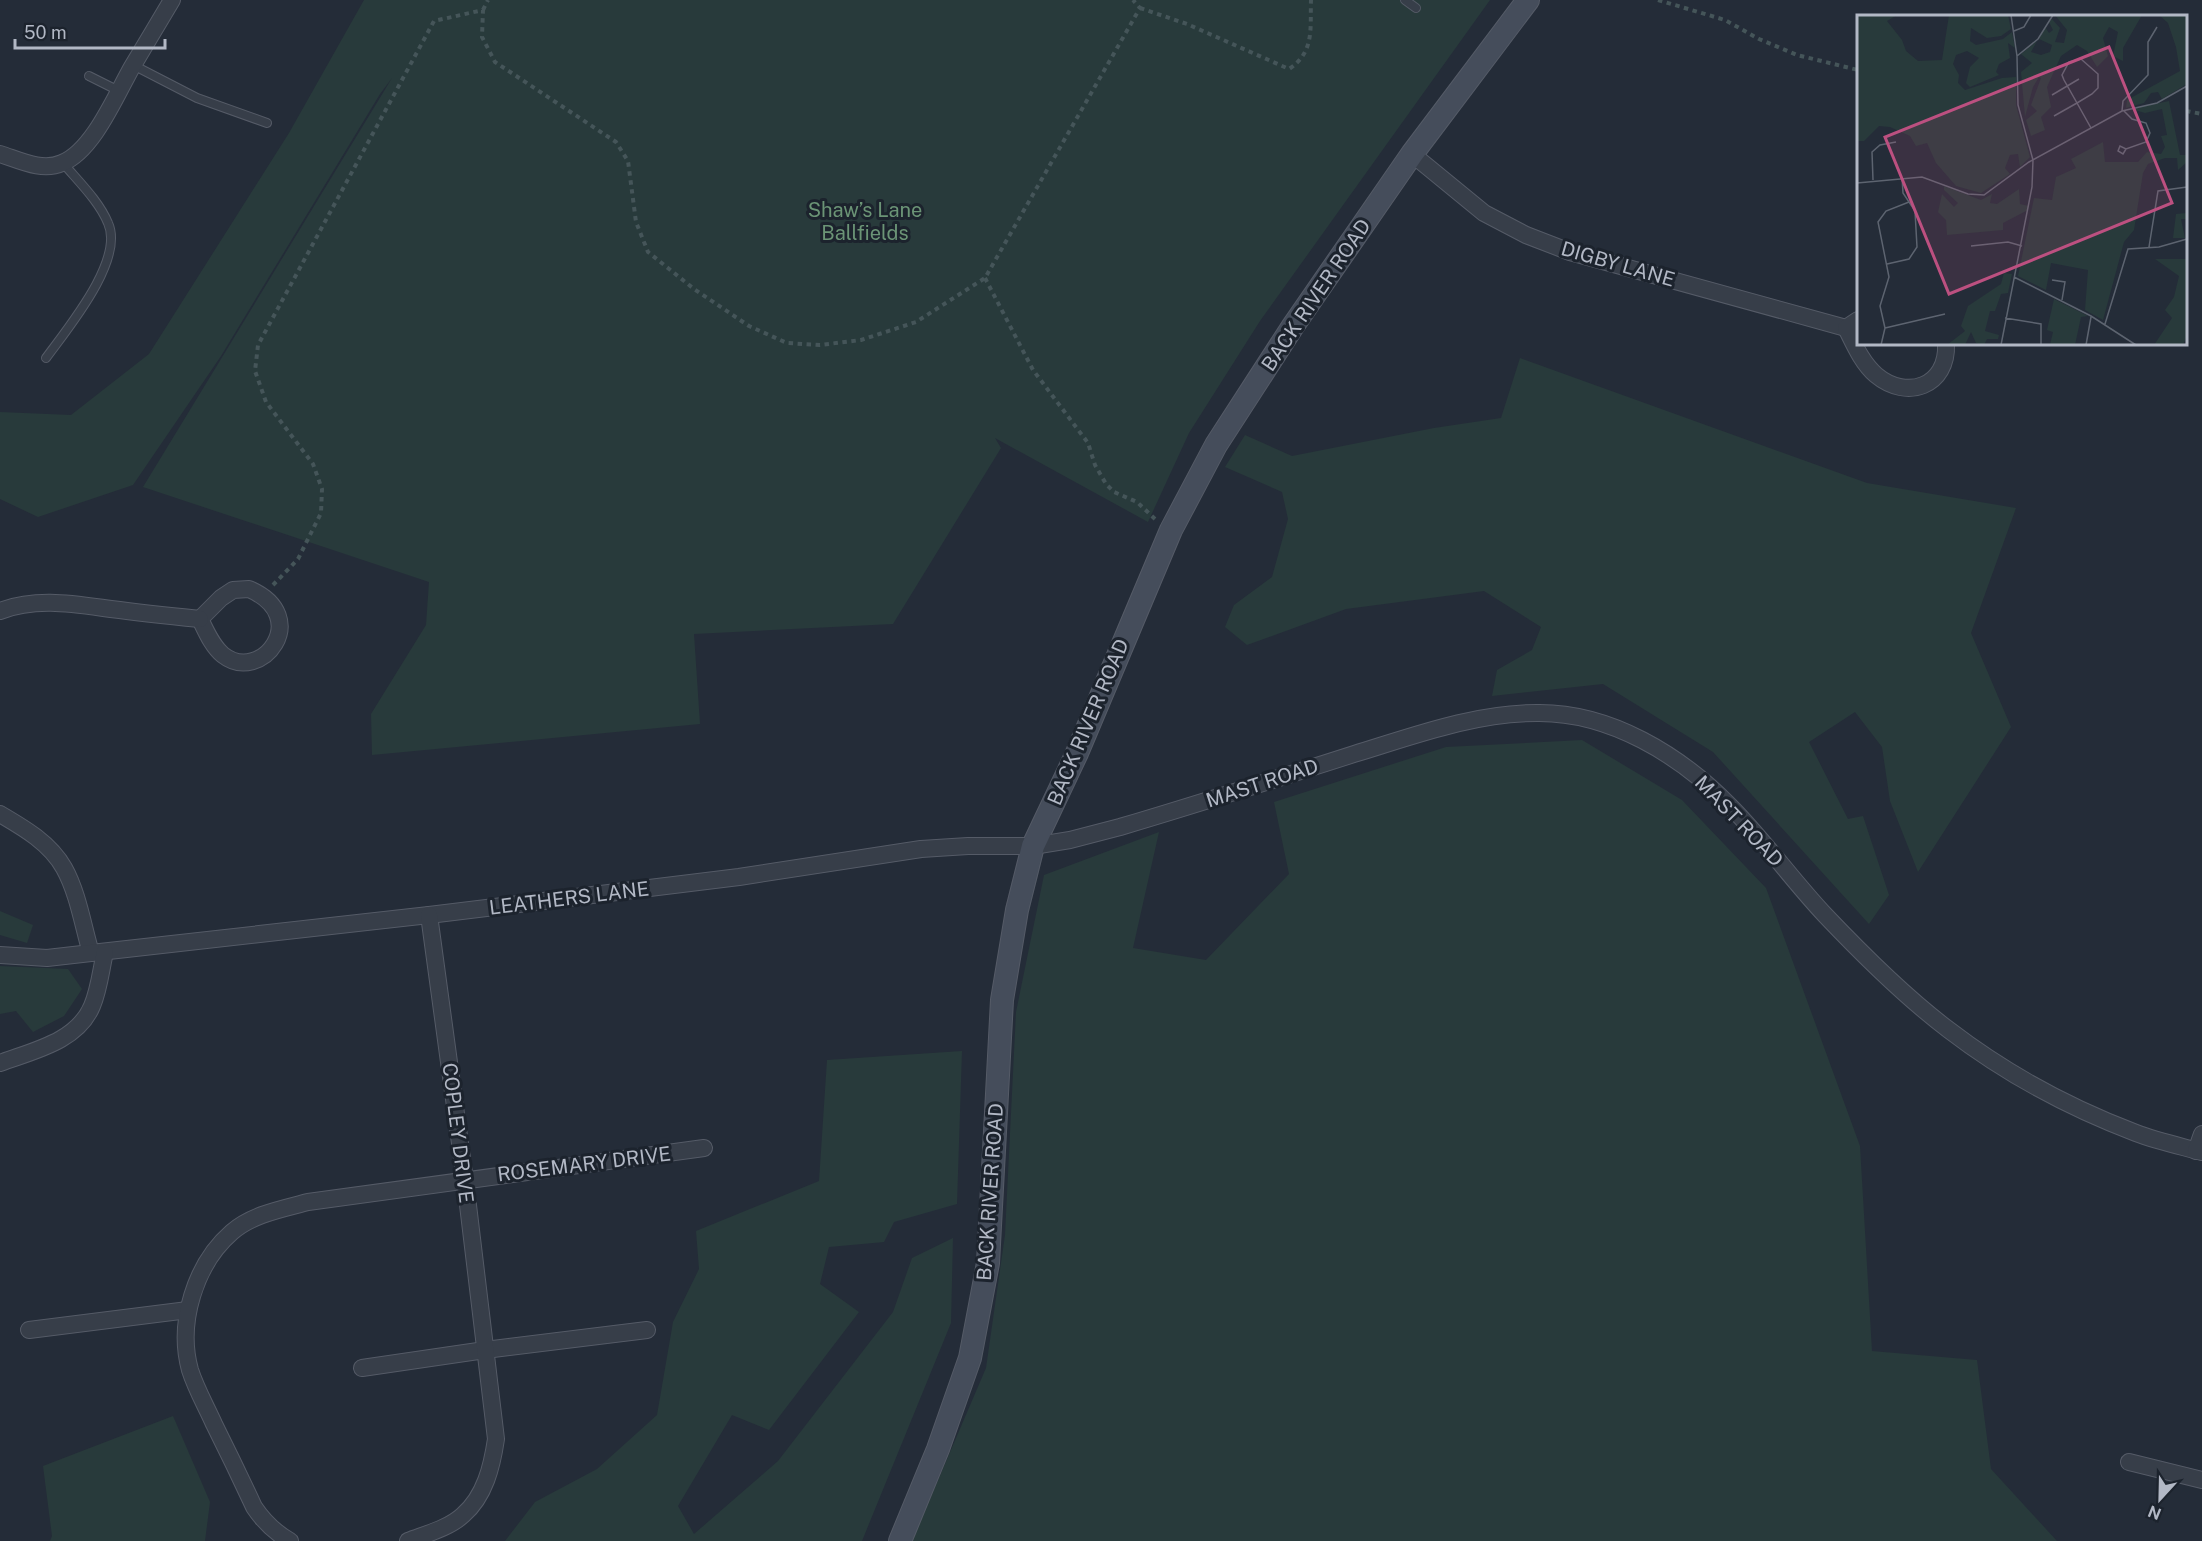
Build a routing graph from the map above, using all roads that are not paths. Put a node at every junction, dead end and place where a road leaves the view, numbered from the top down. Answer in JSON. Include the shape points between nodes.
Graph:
{"nodes":[{"id":1,"x":172,"y":0,"type":"edge"},
{"id":2,"x":1405,"y":0,"type":"edge"},
{"id":3,"x":1528,"y":0,"type":"edge"},
{"id":4,"x":1416,"y":8,"type":"dead end"},
{"id":5,"x":133,"y":65,"type":"junction"},
{"id":6,"x":89,"y":76,"type":"dead end"},
{"id":7,"x":119,"y":91,"type":"junction"},
{"id":8,"x":267,"y":123,"type":"dead end"},
{"id":9,"x":0,"y":154,"type":"edge"},
{"id":10,"x":1412,"y":154,"type":"junction"},
{"id":11,"x":63,"y":163,"type":"junction"},
{"id":12,"x":1852,"y":324,"type":"edge"},
{"id":13,"x":1857,"y":339,"type":"edge"},
{"id":14,"x":1859,"y":345,"type":"edge"},
{"id":15,"x":1946,"y":345,"type":"edge"},
{"id":16,"x":46,"y":358,"type":"dead end"},
{"id":17,"x":0,"y":611,"type":"edge"},
{"id":18,"x":200,"y":620,"type":"junction"},
{"id":19,"x":0,"y":814,"type":"edge"},
{"id":20,"x":1033,"y":846,"type":"junction"},
{"id":21,"x":429,"y":915,"type":"junction"},
{"id":22,"x":98,"y":953,"type":"junction"},
{"id":23,"x":0,"y":955,"type":"edge"},
{"id":24,"x":0,"y":1063,"type":"edge"},
{"id":25,"x":2202,"y":1134,"type":"edge"},
{"id":26,"x":704,"y":1148,"type":"dead end"},
{"id":27,"x":2199,"y":1152,"type":"edge"},
{"id":28,"x":465,"y":1180,"type":"junction"},
{"id":29,"x":188,"y":1310,"type":"junction"},
{"id":30,"x":29,"y":1330,"type":"dead end"},
{"id":31,"x":647,"y":1330,"type":"dead end"},
{"id":32,"x":485,"y":1350,"type":"junction"},
{"id":33,"x":362,"y":1368,"type":"dead end"},
{"id":34,"x":2128,"y":1462,"type":"dead end"},
{"id":35,"x":2202,"y":1480,"type":"edge"},
{"id":36,"x":290,"y":1541,"type":"edge"},
{"id":37,"x":408,"y":1541,"type":"edge"},
{"id":38,"x":900,"y":1541,"type":"edge"}],
"edges":[{"from":1,"to":5,"type":"street"},
{"from":2,"to":4,"type":"lane"},
{"from":3,"to":10,"type":"street","name":"BACK RIVER ROAD"},
{"from":5,"to":7,"type":"street"},
{"from":5,"to":8,"type":"lane","via":[[197,98]]},
{"from":6,"to":7,"type":"lane"},
{"from":7,"to":11,"type":"street","via":[[87,143]]},
{"from":9,"to":11,"type":"street","via":[[29,164]]},
{"from":10,"to":12,"type":"street","name":"DIGBY LANE","via":[[1484,213],[1526,235],[1570,252]]},
{"from":10,"to":20,"type":"street","name":"BACK RIVER ROAD","via":[[1248,395],[1193,487]]},
{"from":11,"to":16,"type":"lane","via":[[98,206],[109,224],[112,242],[81,311]]},
{"from":12,"to":13,"type":"street","name":"DIGBY LANE"},
{"from":14,"to":15,"type":"street","name":"DIGBY LANE","via":[[1864,361],[1875,374],[1892,386],[1912,389],[1928,384],[1940,372]]},
{"from":17,"to":18,"type":"street","via":[[13,606],[69,603]]},
{"from":18,"to":18,"type":"street","via":[[233,590],[249,589],[276,609],[281,625],[269,652],[258,660],[242,663],[224,656]]},
{"from":19,"to":22,"type":"street","via":[[52,851],[64,869]]},
{"from":20,"to":21,"type":"street","name":"LEATHERS LANE","via":[[921,849],[739,877]]},
{"from":20,"to":27,"type":"street","name":"MAST ROAD","via":[[1120,827],[1443,726],[1515,714],[1563,714],[1587,719],[1632,735],[1701,780],[1730,805],[1825,914],[1948,1030],[2070,1104],[2137,1134]]},
{"from":20,"to":38,"type":"street","name":"BACK RIVER ROAD","via":[[1017,910],[1002,1000],[988,1263],[970,1358],[939,1449]]},
{"from":21,"to":22,"type":"street","name":"LEATHERS LANE"},
{"from":21,"to":28,"type":"street","name":"COPLEY DRIVE"},
{"from":22,"to":23,"type":"street","name":"LEATHERS LANE"},
{"from":22,"to":24,"type":"street","via":[[92,1007],[83,1021],[51,1044]]},
{"from":25,"to":27,"type":"street"},
{"from":26,"to":28,"type":"street","name":"ROSEMARY DRIVE"},
{"from":28,"to":29,"type":"street","name":"ROSEMARY DRIVE","via":[[308,1202],[250,1221],[216,1251],[201,1273]]},
{"from":28,"to":32,"type":"street","name":"COPLEY DRIVE"},
{"from":29,"to":30,"type":"street"},
{"from":29,"to":36,"type":"street","name":"ROSEMARY DRIVE","via":[[186,1350],[196,1386],[254,1507],[265,1523]]},
{"from":31,"to":32,"type":"street"},
{"from":32,"to":33,"type":"street"},
{"from":32,"to":37,"type":"street","name":"COPLEY DRIVE","via":[[496,1439],[486,1481],[463,1515]]},
{"from":34,"to":35,"type":"street"}]}
